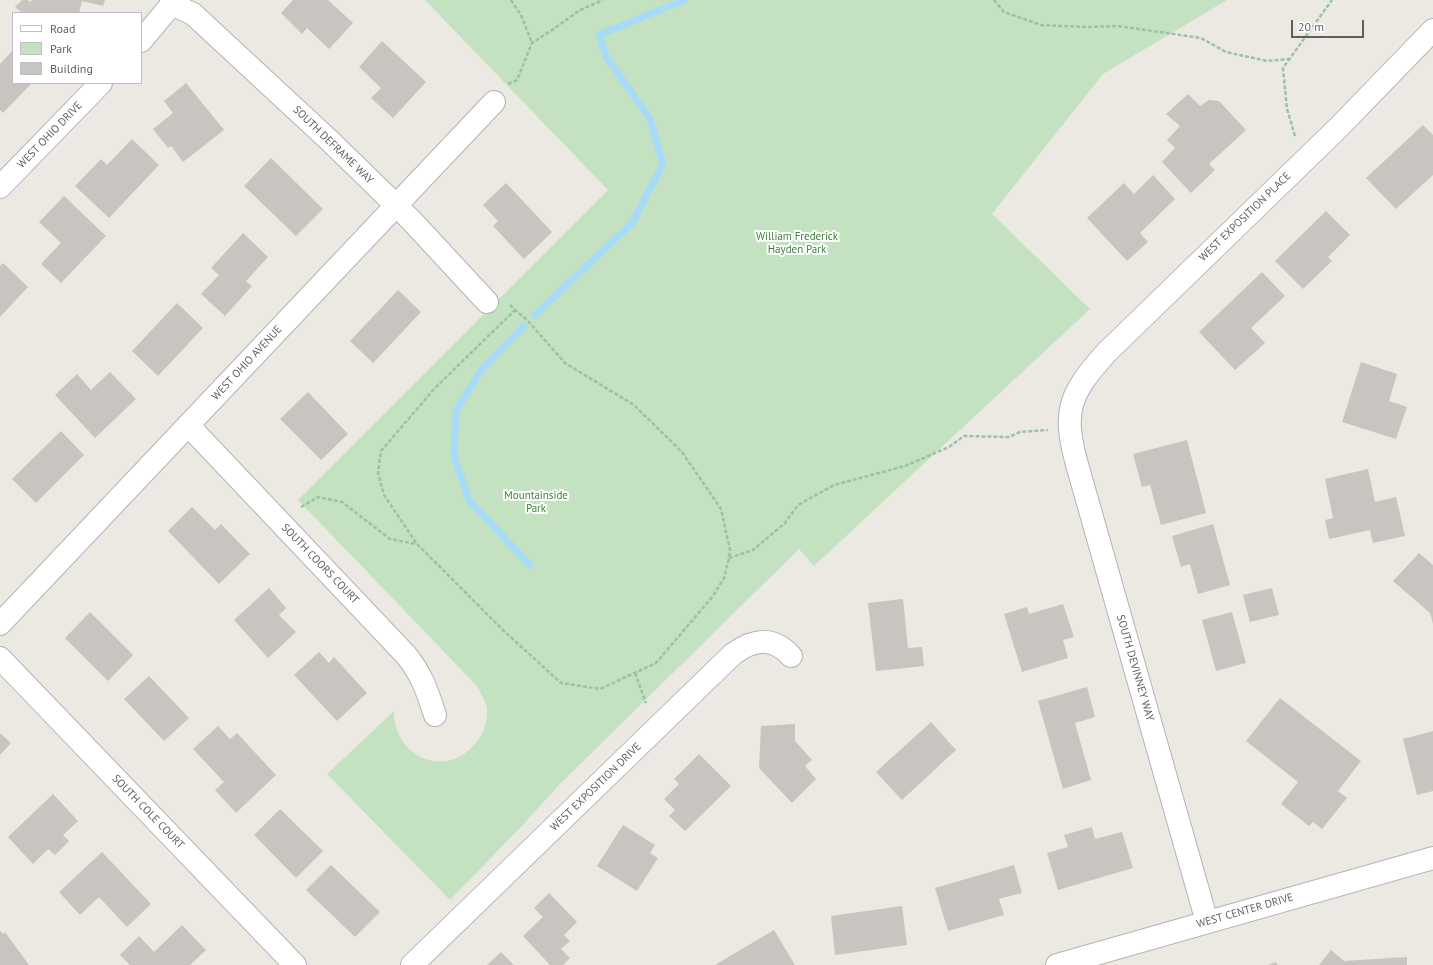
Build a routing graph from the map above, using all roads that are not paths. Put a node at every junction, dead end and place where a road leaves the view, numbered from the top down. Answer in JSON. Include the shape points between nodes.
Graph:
{"nodes":[{"id":1,"x":171,"y":2,"type":"edge"},
{"id":2,"x":1433,"y":30,"type":"edge"},
{"id":3,"x":142,"y":40,"type":"edge"},
{"id":4,"x":100,"y":84,"type":"edge"},
{"id":5,"x":494,"y":102,"type":"road end"},
{"id":6,"x":0,"y":187,"type":"edge"},
{"id":7,"x":396,"y":206,"type":"junction"},
{"id":8,"x":487,"y":302,"type":"dead end"},
{"id":9,"x":1070,"y":412,"type":"joint"},
{"id":10,"x":188,"y":425,"type":"junction"},
{"id":11,"x":0,"y":624,"type":"edge"},
{"id":12,"x":791,"y":656,"type":"dead end"},
{"id":13,"x":0,"y":658,"type":"edge"},
{"id":14,"x":435,"y":714,"type":"dead end"},
{"id":15,"x":1433,"y":858,"type":"edge"},
{"id":16,"x":1207,"y":922,"type":"junction"},
{"id":17,"x":295,"y":965,"type":"edge"},
{"id":18,"x":412,"y":965,"type":"edge"},
{"id":19,"x":1057,"y":965,"type":"edge"}],
"edges":[{"from":1,"to":3,"type":"street"},
{"from":1,"to":7,"type":"street","name":"SOUTH DEFRAME WAY","via":[[193,14]]},
{"from":2,"to":9,"type":"street","name":"WEST EXPOSITION PLACE","via":[[1339,127],[1107,352],[1076,391]]},
{"from":4,"to":6,"type":"street","name":"WEST OHIO DRIVE"},
{"from":5,"to":7,"type":"street","name":"WEST OHIO AVENUE"},
{"from":7,"to":8,"type":"street","name":"SOUTH DEFRAME WAY"},
{"from":7,"to":10,"type":"street","name":"WEST OHIO AVENUE"},
{"from":9,"to":16,"type":"street","name":"SOUTH DEVINNEY WAY","via":[[1071,439],[1076,463]]},
{"from":10,"to":11,"type":"street","name":"WEST OHIO AVENUE"},
{"from":10,"to":14,"type":"street","name":"SOUTH COORS COURT","via":[[406,654],[426,684]]},
{"from":12,"to":18,"type":"street","name":"WEST EXPOSITION DRIVE","via":[[773,643],[760,641],[745,646],[733,654]]},
{"from":13,"to":17,"type":"street","name":"SOUTH COLE COURT"},
{"from":15,"to":16,"type":"street","name":"WEST CENTER DRIVE"},
{"from":16,"to":19,"type":"street","name":"WEST CENTER DRIVE"}]}
